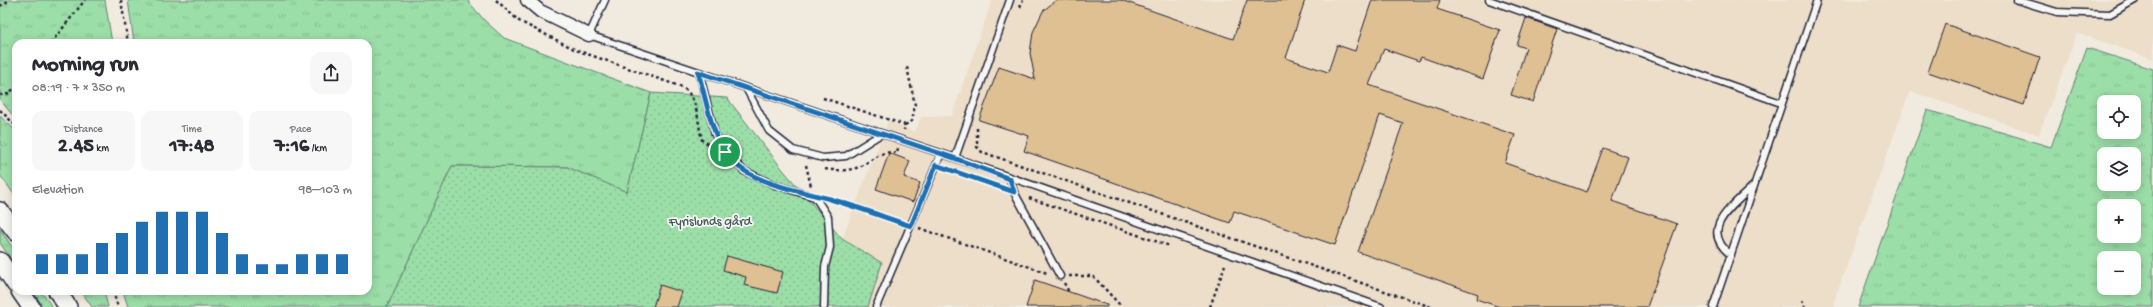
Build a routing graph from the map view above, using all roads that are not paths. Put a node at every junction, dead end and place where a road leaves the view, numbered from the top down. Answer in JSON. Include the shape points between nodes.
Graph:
{"nodes":[{"id":1,"x":527,"y":0,"type":"edge"},
{"id":2,"x":606,"y":0,"type":"edge"},
{"id":3,"x":1010,"y":0,"type":"edge"},
{"id":4,"x":1489,"y":0,"type":"edge"},
{"id":5,"x":1817,"y":0,"type":"edge"},
{"id":6,"x":2017,"y":0,"type":"edge"},
{"id":7,"x":2135,"y":0,"type":"edge"},
{"id":8,"x":589,"y":35,"type":"junction"},
{"id":9,"x":698,"y":72,"type":"junction"},
{"id":10,"x":746,"y":88,"type":"junction"},
{"id":11,"x":1781,"y":103,"type":"junction"},
{"id":12,"x":881,"y":134,"type":"junction"},
{"id":13,"x":942,"y":154,"type":"junction"},
{"id":14,"x":954,"y":158,"type":"junction"},
{"id":15,"x":1010,"y":179,"type":"junction"},
{"id":16,"x":1754,"y":186,"type":"junction"},
{"id":17,"x":0,"y":211,"type":"edge"},
{"id":18,"x":12,"y":227,"type":"edge"},
{"id":19,"x":1731,"y":255,"type":"junction"},
{"id":20,"x":0,"y":261,"type":"edge"},
{"id":21,"x":1060,"y":276,"type":"road end"},
{"id":22,"x":12,"y":279,"type":"edge"},
{"id":23,"x":23,"y":295,"type":"edge"},
{"id":24,"x":60,"y":295,"type":"edge"},
{"id":25,"x":31,"y":307,"type":"edge"},
{"id":26,"x":68,"y":307,"type":"edge"},
{"id":27,"x":824,"y":307,"type":"edge"},
{"id":28,"x":876,"y":307,"type":"edge"},
{"id":29,"x":1381,"y":307,"type":"edge"},
{"id":30,"x":1713,"y":307,"type":"edge"}],
"edges":[{"from":1,"to":8,"type":"street","via":[[540,11]]},
{"from":2,"to":8,"type":"lane"},
{"from":3,"to":14,"type":"lane"},
{"from":4,"to":11,"type":"lane"},
{"from":5,"to":11,"type":"lane"},
{"from":6,"to":7,"type":"lane","via":[[2057,12],[2110,14]]},
{"from":8,"to":9,"type":"lane"},
{"from":9,"to":10,"type":"lane"},
{"from":9,"to":27,"type":"lane","via":[[715,134],[725,152],[744,171],[775,185],[815,197],[828,217],[830,247],[825,267]]},
{"from":10,"to":12,"type":"lane"},
{"from":10,"to":12,"type":"lane","via":[[769,131],[793,150],[823,158],[846,156]]},
{"from":11,"to":16,"type":"lane"},
{"from":12,"to":13,"type":"lane"},
{"from":13,"to":14,"type":"lane"},
{"from":13,"to":28,"type":"lane"},
{"from":14,"to":15,"type":"lane"},
{"from":15,"to":21,"type":"lane","via":[[1014,192]]},
{"from":15,"to":29,"type":"lane"},
{"from":16,"to":19,"type":"lane"},
{"from":16,"to":19,"type":"lane","via":[[1721,218],[1717,229],[1718,241]]},
{"from":17,"to":18,"type":"main road"},
{"from":19,"to":30,"type":"lane"},
{"from":20,"to":22,"type":"main road"},
{"from":23,"to":25,"type":"main road"},
{"from":24,"to":26,"type":"main road"}]}
